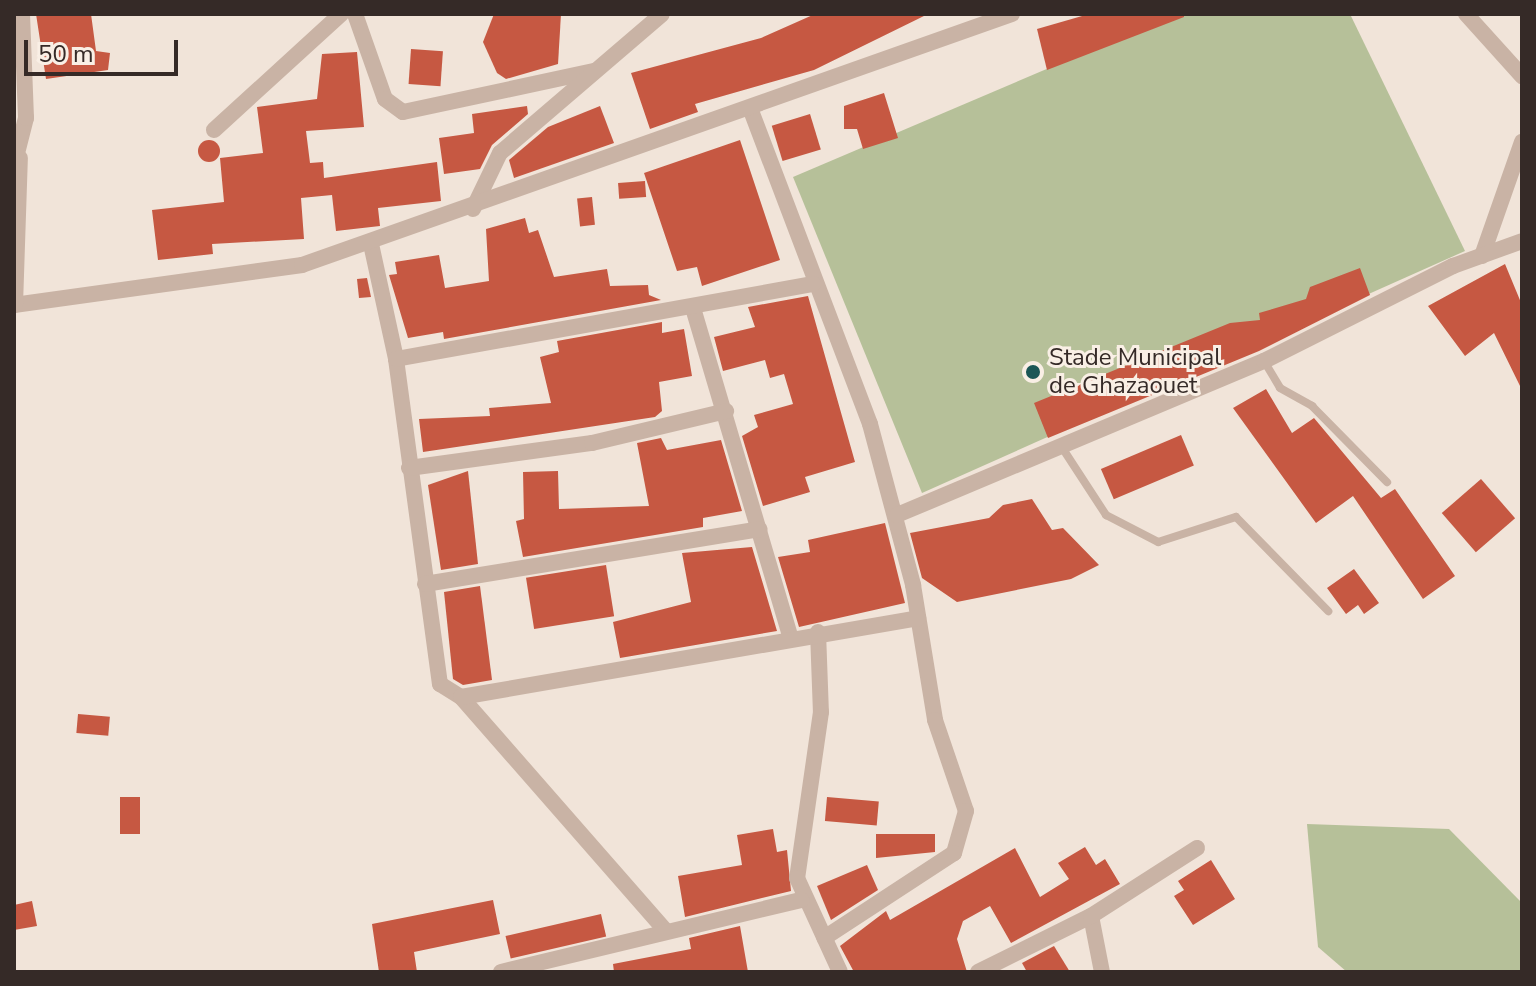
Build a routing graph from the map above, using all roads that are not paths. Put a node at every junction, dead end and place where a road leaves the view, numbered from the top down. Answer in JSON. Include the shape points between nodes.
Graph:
{"nodes":[{"id":1,"x":22,"y":14,"type":"edge"},
{"id":2,"x":341,"y":14,"type":"edge"},
{"id":3,"x":355,"y":14,"type":"edge"},
{"id":4,"x":662,"y":14,"type":"edge"},
{"id":5,"x":1012,"y":14,"type":"edge"},
{"id":6,"x":1466,"y":14,"type":"edge"},
{"id":7,"x":595,"y":71,"type":"junction"},
{"id":8,"x":1522,"y":76,"type":"edge"},
{"id":9,"x":750,"y":108,"type":"junction"},
{"id":10,"x":214,"y":130,"type":"dead end"},
{"id":11,"x":1522,"y":142,"type":"edge"},
{"id":12,"x":17,"y":162,"type":"edge"},
{"id":13,"x":473,"y":209,"type":"junction"},
{"id":14,"x":1522,"y":241,"type":"edge"},
{"id":15,"x":371,"y":244,"type":"junction"},
{"id":16,"x":1482,"y":256,"type":"junction"},
{"id":17,"x":813,"y":284,"type":"junction"},
{"id":18,"x":15,"y":305,"type":"edge"},
{"id":19,"x":693,"y":308,"type":"junction"},
{"id":20,"x":396,"y":359,"type":"junction"},
{"id":21,"x":1264,"y":361,"type":"junction"},
{"id":22,"x":726,"y":411,"type":"junction"},
{"id":23,"x":1063,"y":449,"type":"junction"},
{"id":24,"x":409,"y":468,"type":"junction"},
{"id":25,"x":1387,"y":482,"type":"dead end"},
{"id":26,"x":897,"y":515,"type":"junction"},
{"id":27,"x":760,"y":529,"type":"junction"},
{"id":28,"x":425,"y":584,"type":"junction"},
{"id":29,"x":1328,"y":611,"type":"dead end"},
{"id":30,"x":918,"y":618,"type":"junction"},
{"id":31,"x":818,"y":632,"type":"junction"},
{"id":32,"x":790,"y":636,"type":"junction"},
{"id":33,"x":461,"y":697,"type":"junction"},
{"id":34,"x":1197,"y":848,"type":"dead end"},
{"id":35,"x":802,"y":900,"type":"junction"},
{"id":36,"x":1091,"y":916,"type":"junction"},
{"id":37,"x":666,"y":931,"type":"junction"},
{"id":38,"x":824,"y":938,"type":"junction"},
{"id":39,"x":501,"y":972,"type":"edge"},
{"id":40,"x":840,"y":972,"type":"edge"},
{"id":41,"x":978,"y":972,"type":"edge"},
{"id":42,"x":1102,"y":972,"type":"edge"}],
"edges":[{"from":1,"to":12,"type":"street","via":[[27,90]]},
{"from":2,"to":10,"type":"street"},
{"from":3,"to":7,"type":"street","via":[[385,99],[403,112]]},
{"from":4,"to":7,"type":"street"},
{"from":5,"to":9,"type":"street"},
{"from":6,"to":8,"type":"street"},
{"from":7,"to":13,"type":"street","via":[[500,153]]},
{"from":9,"to":13,"type":"street"},
{"from":9,"to":17,"type":"street"},
{"from":11,"to":16,"type":"street"},
{"from":12,"to":18,"type":"street"},
{"from":13,"to":15,"type":"street"},
{"from":14,"to":16,"type":"street"},
{"from":15,"to":18,"type":"street","via":[[213,283]]},
{"from":15,"to":20,"type":"street"},
{"from":16,"to":21,"type":"street"},
{"from":17,"to":19,"type":"street"},
{"from":17,"to":26,"type":"street"},
{"from":19,"to":20,"type":"street"},
{"from":19,"to":22,"type":"street"},
{"from":20,"to":24,"type":"street"},
{"from":21,"to":23,"type":"street"},
{"from":21,"to":25,"type":"lane","via":[[1280,388],[1312,406]]},
{"from":22,"to":24,"type":"street","via":[[592,443]]},
{"from":22,"to":27,"type":"street"},
{"from":23,"to":26,"type":"street"},
{"from":23,"to":29,"type":"lane","via":[[1106,515],[1158,542],[1236,517]]},
{"from":24,"to":28,"type":"street"},
{"from":26,"to":30,"type":"street"},
{"from":27,"to":28,"type":"street"},
{"from":27,"to":32,"type":"street"},
{"from":28,"to":33,"type":"street","via":[[437,676]]},
{"from":30,"to":31,"type":"street"},
{"from":30,"to":38,"type":"street","via":[[935,720],[966,811],[962,841],[896,895]]},
{"from":31,"to":32,"type":"street"},
{"from":31,"to":35,"type":"street","via":[[821,712],[796,857]]},
{"from":32,"to":33,"type":"street"},
{"from":33,"to":37,"type":"street"},
{"from":34,"to":36,"type":"street"},
{"from":35,"to":37,"type":"street"},
{"from":35,"to":38,"type":"street"},
{"from":36,"to":41,"type":"street"},
{"from":36,"to":42,"type":"street"},
{"from":37,"to":39,"type":"street"},
{"from":38,"to":40,"type":"street"}]}
